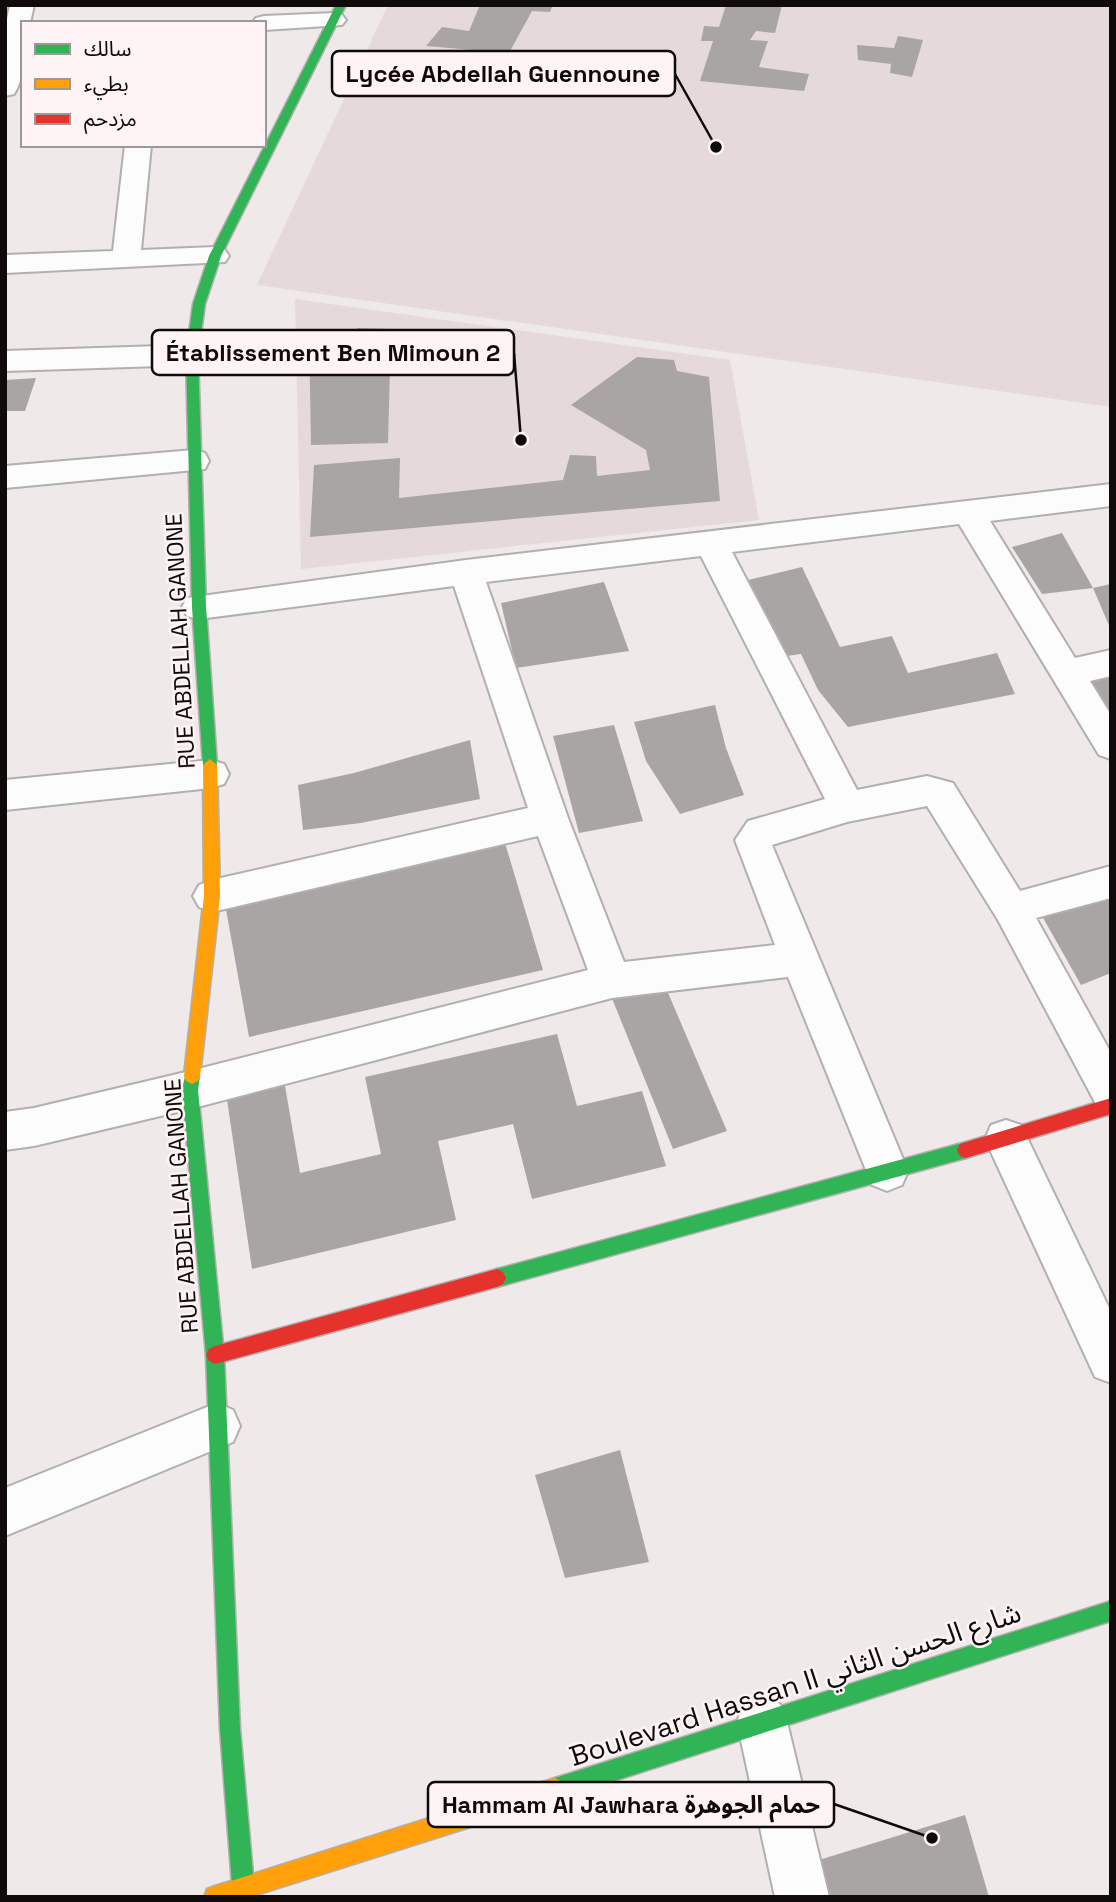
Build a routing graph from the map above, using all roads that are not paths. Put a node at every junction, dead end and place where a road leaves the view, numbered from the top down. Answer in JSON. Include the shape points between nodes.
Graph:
{"nodes":[{"id":1,"x":22,"y":5,"type":"edge"},
{"id":2,"x":337,"y":13,"type":"edge"},
{"id":3,"x":266,"y":23,"type":"edge"},
{"id":4,"x":15,"y":34,"type":"edge"},
{"id":5,"x":5,"y":89,"type":"edge"},
{"id":6,"x":138,"y":147,"type":"edge"},
{"id":7,"x":215,"y":256,"type":"junction"},
{"id":8,"x":126,"y":260,"type":"junction"},
{"id":9,"x":5,"y":264,"type":"edge"},
{"id":10,"x":192,"y":355,"type":"junction"},
{"id":11,"x":5,"y":361,"type":"edge"},
{"id":12,"x":194,"y":461,"type":"junction"},
{"id":13,"x":5,"y":477,"type":"edge"},
{"id":14,"x":1111,"y":495,"type":"edge"},
{"id":15,"x":968,"y":512,"type":"junction"},
{"id":16,"x":711,"y":543,"type":"junction"},
{"id":17,"x":466,"y":572,"type":"junction"},
{"id":18,"x":199,"y":607,"type":"junction"},
{"id":19,"x":1111,"y":663,"type":"edge"},
{"id":20,"x":1066,"y":673,"type":"junction"},
{"id":21,"x":1111,"y":745,"type":"edge"},
{"id":22,"x":211,"y":774,"type":"junction"},
{"id":23,"x":5,"y":795,"type":"edge"},
{"id":24,"x":847,"y":807,"type":"junction"},
{"id":25,"x":550,"y":818,"type":"junction"},
{"id":26,"x":1111,"y":882,"type":"edge"},
{"id":27,"x":212,"y":896,"type":"junction"},
{"id":28,"x":1011,"y":909,"type":"junction"},
{"id":29,"x":799,"y":959,"type":"junction"},
{"id":30,"x":612,"y":981,"type":"junction"},
{"id":31,"x":190,"y":1090,"type":"junction"},
{"id":32,"x":1111,"y":1093,"type":"edge"},
{"id":33,"x":1111,"y":1106,"type":"edge"},
{"id":34,"x":5,"y":1131,"type":"edge"},
{"id":35,"x":1006,"y":1139,"type":"junction"},
{"id":36,"x":887,"y":1171,"type":"junction"},
{"id":37,"x":215,"y":1354,"type":"junction"},
{"id":38,"x":1111,"y":1361,"type":"edge"},
{"id":39,"x":217,"y":1426,"type":"junction"},
{"id":40,"x":5,"y":1512,"type":"edge"},
{"id":41,"x":1110,"y":1615,"type":"edge"},
{"id":42,"x":762,"y":1722,"type":"junction"},
{"id":43,"x":244,"y":1892,"type":"edge"},
{"id":44,"x":215,"y":1897,"type":"edge"},
{"id":45,"x":802,"y":1897,"type":"edge"}],
"edges":[{"from":1,"to":4,"type":"street"},
{"from":2,"to":3,"type":"street"},
{"from":2,"to":7,"type":"street","name":"RUE ABDELLAH GANONE"},
{"from":4,"to":5,"type":"street"},
{"from":6,"to":8,"type":"street"},
{"from":7,"to":8,"type":"street"},
{"from":7,"to":10,"type":"street","name":"RUE ABDELLAH GANONE","via":[[199,304]]},
{"from":8,"to":9,"type":"street"},
{"from":10,"to":11,"type":"street"},
{"from":10,"to":12,"type":"street","name":"RUE ABDELLAH GANONE"},
{"from":12,"to":13,"type":"street"},
{"from":12,"to":18,"type":"street","name":"RUE ABDELLAH GANONE"},
{"from":14,"to":15,"type":"street"},
{"from":15,"to":16,"type":"street"},
{"from":15,"to":20,"type":"street"},
{"from":16,"to":17,"type":"street"},
{"from":16,"to":24,"type":"street"},
{"from":17,"to":18,"type":"street"},
{"from":17,"to":25,"type":"street"},
{"from":18,"to":22,"type":"street","name":"RUE ABDELLAH GANONE"},
{"from":19,"to":20,"type":"street"},
{"from":20,"to":21,"type":"street"},
{"from":22,"to":23,"type":"street"},
{"from":22,"to":27,"type":"street","name":"RUE ABDELLAH GANONE"},
{"from":24,"to":28,"type":"street","via":[[928,791],[940,793]]},
{"from":24,"to":29,"type":"street","via":[[761,832],[753,840]]},
{"from":25,"to":27,"type":"street"},
{"from":25,"to":30,"type":"street"},
{"from":26,"to":28,"type":"street"},
{"from":27,"to":31,"type":"street","name":"RUE ABDELLAH GANONE"},
{"from":28,"to":32,"type":"street"},
{"from":29,"to":30,"type":"street"},
{"from":29,"to":36,"type":"street"},
{"from":30,"to":31,"type":"street"},
{"from":31,"to":34,"type":"street"},
{"from":31,"to":37,"type":"street","name":"RUE ABDELLAH GANONE"},
{"from":33,"to":35,"type":"street"},
{"from":35,"to":36,"type":"street"},
{"from":35,"to":38,"type":"street"},
{"from":36,"to":37,"type":"street"},
{"from":37,"to":39,"type":"street","name":"RUE ABDELLAH GANONE"},
{"from":39,"to":40,"type":"street"},
{"from":39,"to":43,"type":"street","name":"RUE ABDELLAH GANONE","via":[[230,1729]]},
{"from":41,"to":42,"type":"street","name":"Boulevard Hassan II شارع الحسن الثاني"},
{"from":42,"to":43,"type":"street","name":"Boulevard Hassan II شارع الحسن الثاني"},
{"from":42,"to":45,"type":"street"},
{"from":43,"to":44,"type":"street","name":"Boulevard Hassan II شارع الحسن الثاني"}]}
